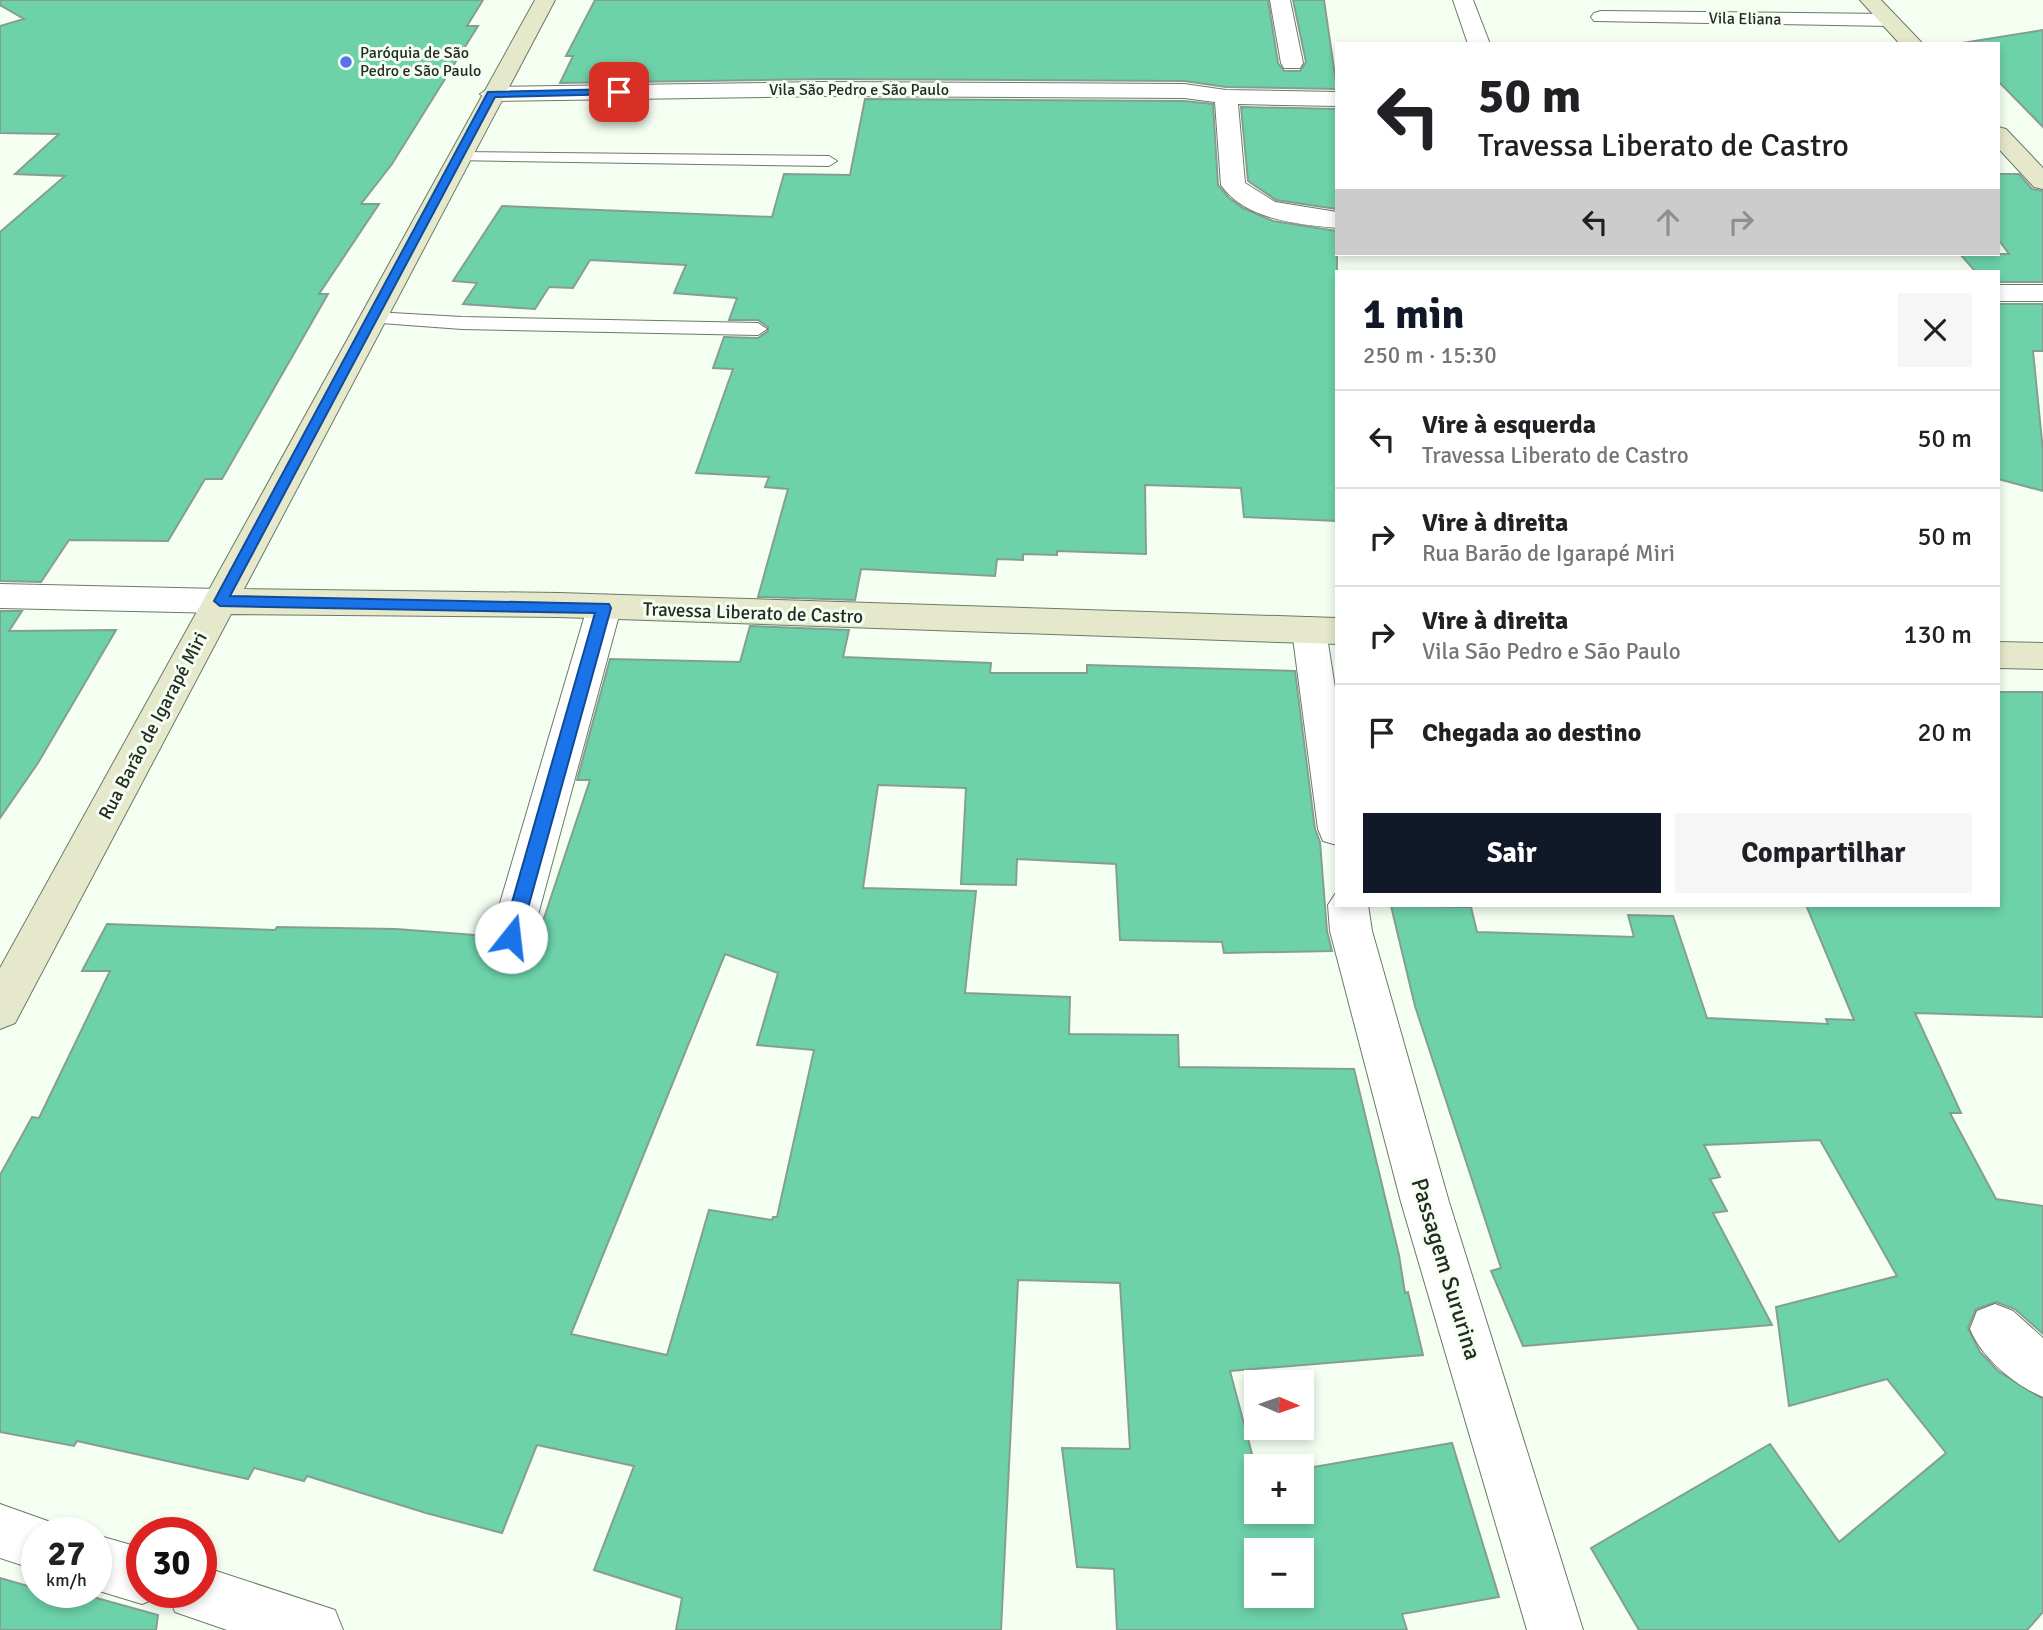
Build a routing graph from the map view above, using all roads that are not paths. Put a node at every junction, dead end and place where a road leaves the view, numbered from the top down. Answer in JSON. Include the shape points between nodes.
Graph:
{"nodes":[{"id":1,"x":545,"y":0,"type":"edge"},
{"id":2,"x":1280,"y":0,"type":"edge"},
{"id":3,"x":1462,"y":0,"type":"edge"},
{"id":4,"x":1870,"y":0,"type":"edge"},
{"id":5,"x":1601,"y":17,"type":"dead end"},
{"id":6,"x":1889,"y":20,"type":"junction"},
{"id":7,"x":1478,"y":42,"type":"edge"},
{"id":8,"x":1910,"y":42,"type":"edge"},
{"id":9,"x":1292,"y":63,"type":"dead end"},
{"id":10,"x":491,"y":94,"type":"junction"},
{"id":11,"x":1226,"y":97,"type":"junction"},
{"id":12,"x":1335,"y":99,"type":"edge"},
{"id":13,"x":2000,"y":136,"type":"edge"},
{"id":14,"x":459,"y":157,"type":"junction"},
{"id":15,"x":829,"y":161,"type":"dead end"},
{"id":16,"x":2043,"y":182,"type":"edge"},
{"id":17,"x":1335,"y":220,"type":"edge"},
{"id":18,"x":2000,"y":293,"type":"edge"},
{"id":19,"x":2043,"y":293,"type":"edge"},
{"id":20,"x":374,"y":318,"type":"junction"},
{"id":21,"x":758,"y":329,"type":"dead end"},
{"id":22,"x":0,"y":596,"type":"edge"},
{"id":23,"x":220,"y":601,"type":"junction"},
{"id":24,"x":604,"y":608,"type":"junction"},
{"id":25,"x":1323,"y":630,"type":"edge"},
{"id":26,"x":2000,"y":655,"type":"edge"},
{"id":27,"x":2043,"y":656,"type":"edge"},
{"id":28,"x":1335,"y":801,"type":"edge"},
{"id":29,"x":1348,"y":907,"type":"edge"},
{"id":30,"x":511,"y":937,"type":"dead end"},
{"id":31,"x":0,"y":1009,"type":"edge"},
{"id":32,"x":1996,"y":1329,"type":"dead end"},
{"id":33,"x":2043,"y":1372,"type":"edge"},
{"id":34,"x":0,"y":1531,"type":"edge"},
{"id":35,"x":21,"y":1538,"type":"edge"},
{"id":36,"x":217,"y":1599,"type":"edge"},
{"id":37,"x":315,"y":1630,"type":"edge"},
{"id":38,"x":1555,"y":1630,"type":"edge"}],
"edges":[{"from":1,"to":10,"type":"main road","name":"Rua Barão de Igarapé Miri"},
{"from":2,"to":9,"type":"street"},
{"from":3,"to":7,"type":"street"},
{"from":4,"to":6,"type":"main road"},
{"from":5,"to":6,"type":"street","name":"Vila Eliana"},
{"from":6,"to":8,"type":"main road"},
{"from":10,"to":11,"type":"street","name":"Vila São Pedro e São Paulo","via":[[836,89],[1184,91]]},
{"from":10,"to":14,"type":"main road","name":"Rua Barão de Igarapé Miri"},
{"from":11,"to":12,"type":"street","name":"Vila São Pedro e São Paulo"},
{"from":11,"to":17,"type":"street","via":[[1233,185],[1241,195],[1271,208]]},
{"from":13,"to":16,"type":"main road"},
{"from":14,"to":15,"type":"lane"},
{"from":14,"to":20,"type":"main road","name":"Rua Barão de Igarapé Miri"},
{"from":18,"to":19,"type":"street"},
{"from":20,"to":21,"type":"lane"},
{"from":20,"to":23,"type":"main road","name":"Rua Barão de Igarapé Miri"},
{"from":22,"to":23,"type":"street","name":"Travessa Liberato de Castro"},
{"from":23,"to":24,"type":"main road","name":"Travessa Liberato de Castro"},
{"from":23,"to":31,"type":"main road","name":"Rua Barão de Igarapé Miri"},
{"from":24,"to":25,"type":"main road","name":"Travessa Liberato de Castro"},
{"from":24,"to":30,"type":"street"},
{"from":25,"to":28,"type":"street"},
{"from":26,"to":27,"type":"main road"},
{"from":29,"to":38,"type":"street","name":"Passagem Sururina","via":[[1425,1202]]},
{"from":32,"to":33,"type":"street"},
{"from":34,"to":35,"type":"street"},
{"from":36,"to":37,"type":"street"}]}
